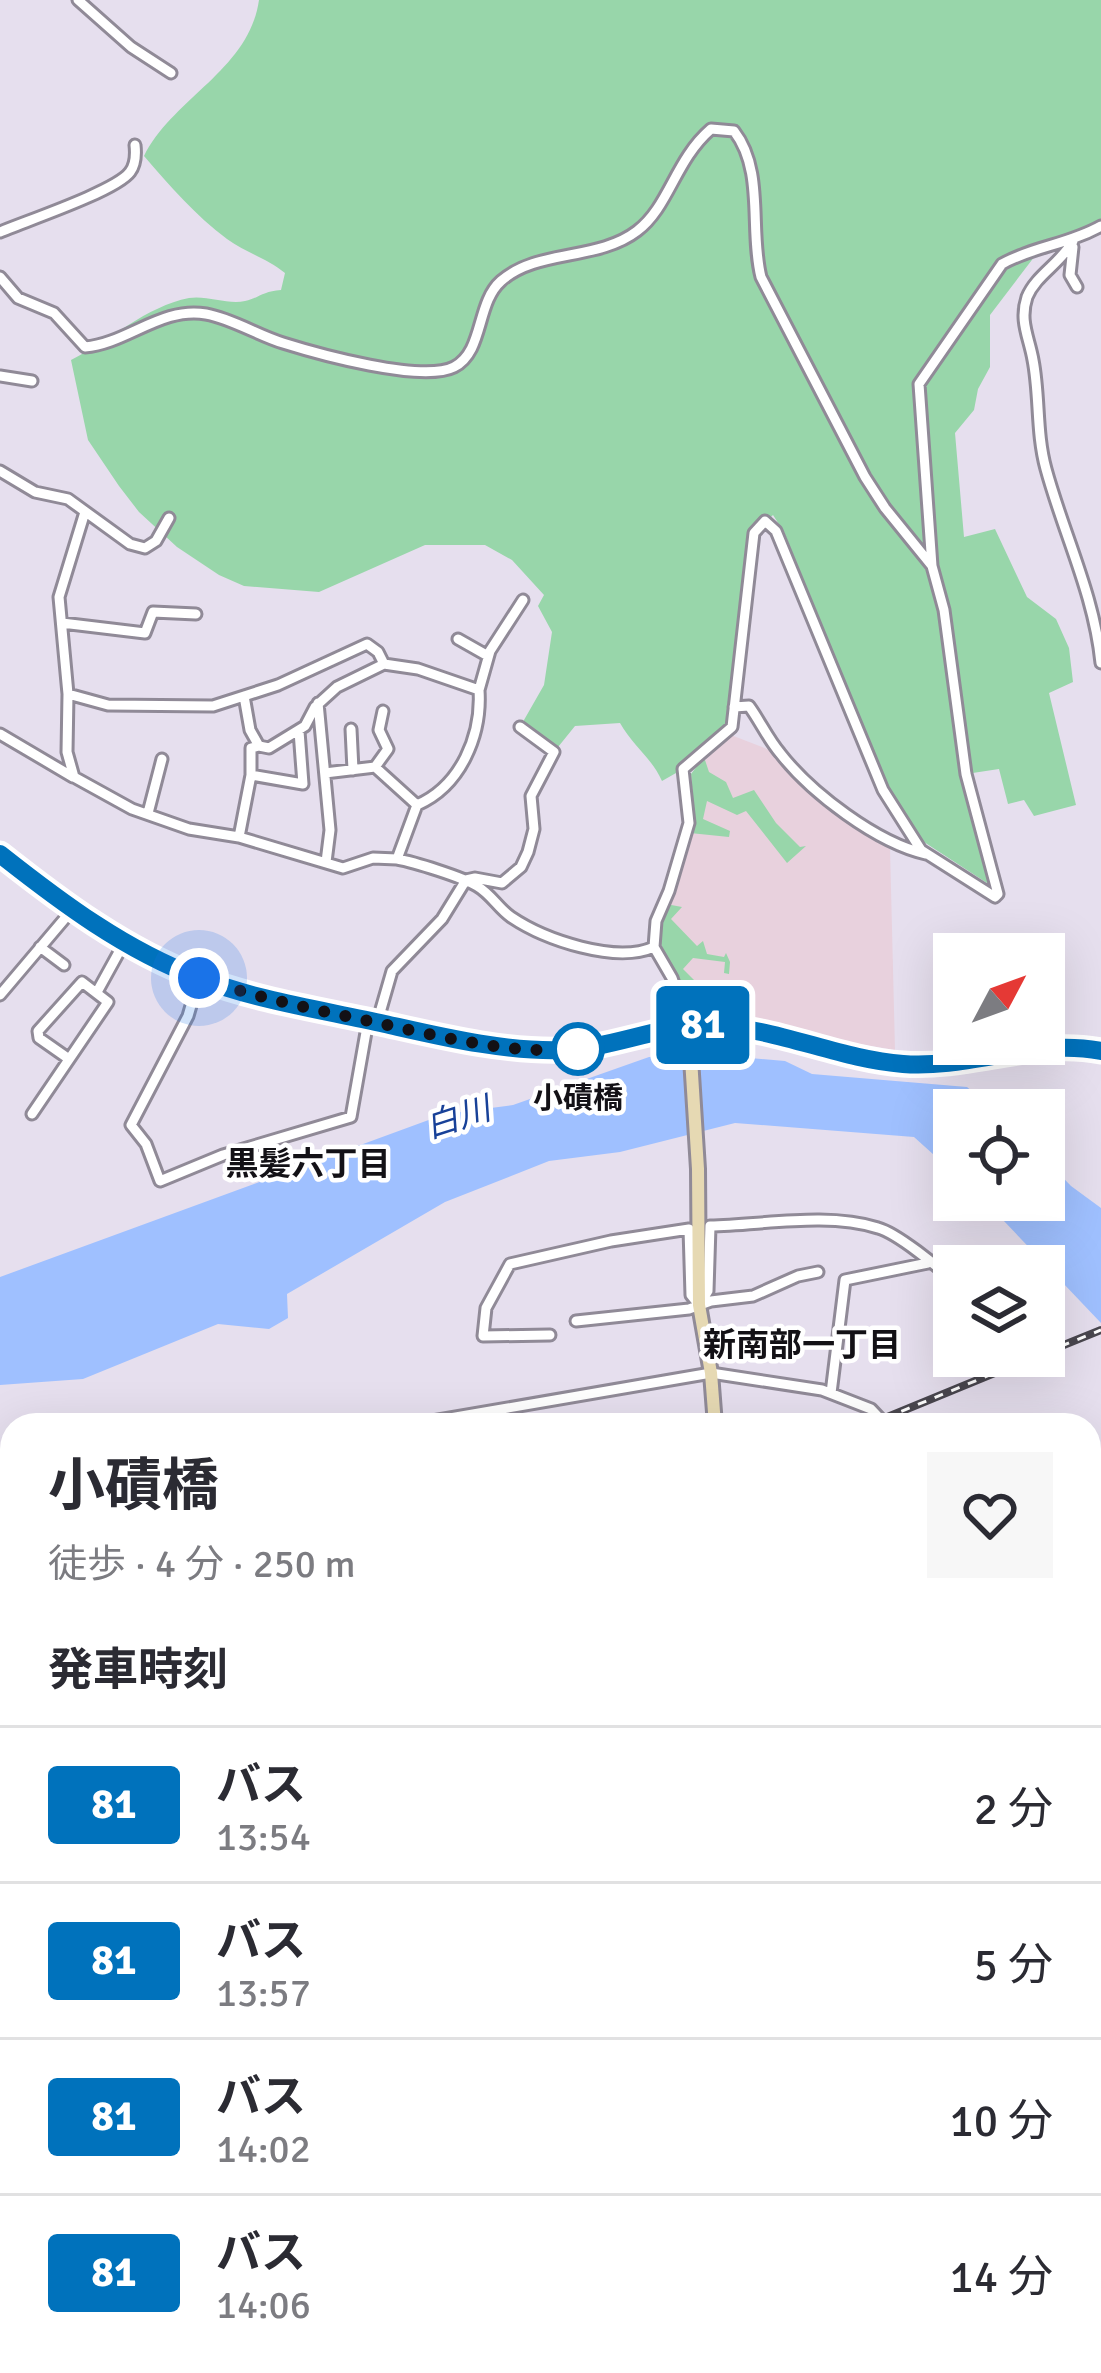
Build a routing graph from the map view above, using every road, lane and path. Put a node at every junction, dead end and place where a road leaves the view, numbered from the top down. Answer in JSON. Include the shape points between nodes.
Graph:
{"nodes":[{"id":1,"x":78,"y":0,"type":"edge"},
{"id":2,"x":171,"y":73,"type":"dead end"},
{"id":3,"x":135,"y":145,"type":"dead end"},
{"id":4,"x":1101,"y":226,"type":"edge"},
{"id":5,"x":0,"y":232,"type":"edge"},
{"id":6,"x":1073,"y":242,"type":"junction"},
{"id":7,"x":0,"y":277,"type":"edge"},
{"id":8,"x":1077,"y":287,"type":"dead end"},
{"id":9,"x":0,"y":376,"type":"edge"},
{"id":10,"x":32,"y":381,"type":"dead end"},
{"id":11,"x":0,"y":471,"type":"edge"},
{"id":12,"x":85,"y":512,"type":"junction"},
{"id":13,"x":170,"y":518,"type":"dead end"},
{"id":14,"x":932,"y":566,"type":"junction"},
{"id":15,"x":523,"y":600,"type":"dead end"},
{"id":16,"x":196,"y":614,"type":"dead end"},
{"id":17,"x":62,"y":622,"type":"junction"},
{"id":18,"x":458,"y":639,"type":"dead end"},
{"id":19,"x":488,"y":656,"type":"junction"},
{"id":20,"x":1101,"y":663,"type":"edge"},
{"id":21,"x":383,"y":664,"type":"junction"},
{"id":22,"x":479,"y":690,"type":"junction"},
{"id":23,"x":68,"y":694,"type":"junction"},
{"id":24,"x":244,"y":696,"type":"junction"},
{"id":25,"x":318,"y":703,"type":"junction"},
{"id":26,"x":734,"y":707,"type":"junction"},
{"id":27,"x":383,"y":711,"type":"dead end"},
{"id":28,"x":520,"y":727,"type":"dead end"},
{"id":29,"x":351,"y":729,"type":"dead end"},
{"id":30,"x":299,"y":730,"type":"junction"},
{"id":31,"x":0,"y":734,"type":"edge"},
{"id":32,"x":259,"y":746,"type":"junction"},
{"id":33,"x":163,"y":759,"type":"dead end"},
{"id":34,"x":375,"y":767,"type":"junction"},
{"id":35,"x":353,"y":770,"type":"junction"},
{"id":36,"x":325,"y":772,"type":"junction"},
{"id":37,"x":250,"y":775,"type":"junction"},
{"id":38,"x":74,"y":777,"type":"junction"},
{"id":39,"x":303,"y":784,"type":"junction"},
{"id":40,"x":327,"y":788,"type":"junction"},
{"id":41,"x":417,"y":805,"type":"junction"},
{"id":42,"x":148,"y":813,"type":"junction"},
{"id":43,"x":239,"y":837,"type":"junction"},
{"id":44,"x":0,"y":854,"type":"edge"},
{"id":45,"x":928,"y":854,"type":"junction"},
{"id":46,"x":397,"y":859,"type":"junction"},
{"id":47,"x":326,"y":862,"type":"junction"},
{"id":48,"x":466,"y":880,"type":"junction"},
{"id":49,"x":72,"y":910,"type":"junction"},
{"id":50,"x":124,"y":944,"type":"junction"},
{"id":51,"x":40,"y":947,"type":"junction"},
{"id":52,"x":654,"y":947,"type":"junction"},
{"id":53,"x":64,"y":965,"type":"dead end"},
{"id":54,"x":199,"y":978,"type":"junction"},
{"id":55,"x":98,"y":992,"type":"junction"},
{"id":56,"x":0,"y":995,"type":"edge"},
{"id":57,"x":372,"y":1022,"type":"junction"},
{"id":58,"x":689,"y":1028,"type":"junction"},
{"id":59,"x":1101,"y":1051,"type":"edge"},
{"id":60,"x":69,"y":1060,"type":"junction"},
{"id":61,"x":32,"y":1114,"type":"dead end"},
{"id":62,"x":928,"y":1264,"type":"junction"},
{"id":63,"x":933,"y":1267,"type":"edge"},
{"id":64,"x":818,"y":1272,"type":"dead end"},
{"id":65,"x":699,"y":1305,"type":"junction"},
{"id":66,"x":576,"y":1321,"type":"dead end"},
{"id":67,"x":550,"y":1335,"type":"dead end"},
{"id":68,"x":712,"y":1372,"type":"junction"},
{"id":69,"x":831,"y":1393,"type":"junction"},
{"id":70,"x":478,"y":1413,"type":"edge"},
{"id":71,"x":714,"y":1413,"type":"edge"},
{"id":72,"x":876,"y":1413,"type":"edge"},
{"id":73,"x":940,"y":2373,"type":"edge"},
{"id":74,"x":957,"y":2373,"type":"edge"}],
"edges":[{"from":1,"to":2,"type":"street"},
{"from":3,"to":5,"type":"street","via":[[129,174],[109,187]]},
{"from":4,"to":6,"type":"street"},
{"from":6,"to":8,"type":"street"},
{"from":6,"to":14,"type":"street","via":[[1002,264],[919,385]]},
{"from":6,"to":20,"type":"street","via":[[1028,295],[1024,329],[1046,471],[1093,607]]},
{"from":7,"to":14,"type":"street","via":[[18,298],[54,313],[85,347],[202,312],[359,363],[438,371],[466,356],[485,299],[514,270],[634,234],[698,140],[711,129],[734,131],[747,147],[761,278],[865,477]]},
{"from":9,"to":10,"type":"street"},
{"from":11,"to":12,"type":"street"},
{"from":12,"to":13,"type":"street","via":[[145,548]]},
{"from":12,"to":17,"type":"street","via":[[62,580]]},
{"from":14,"to":45,"type":"street","via":[[966,774],[998,894]]},
{"from":15,"to":19,"type":"street"},
{"from":16,"to":17,"type":"street","via":[[153,612],[145,633]]},
{"from":17,"to":23,"type":"street"},
{"from":18,"to":19,"type":"street"},
{"from":19,"to":22,"type":"street"},
{"from":21,"to":22,"type":"street"},
{"from":21,"to":24,"type":"street","via":[[367,644]]},
{"from":21,"to":25,"type":"street"},
{"from":22,"to":41,"type":"street","via":[[481,715],[458,773]]},
{"from":23,"to":24,"type":"street","via":[[108,705],[186,708]]},
{"from":23,"to":38,"type":"street"},
{"from":24,"to":32,"type":"street"},
{"from":25,"to":30,"type":"street"},
{"from":25,"to":36,"type":"street"},
{"from":26,"to":45,"type":"street","via":[[749,706],[781,754],[853,820]]},
{"from":26,"to":45,"type":"street","via":[[754,533],[765,521],[776,531],[883,790]]},
{"from":26,"to":52,"type":"street","via":[[732,728],[683,769],[689,824]]},
{"from":27,"to":34,"type":"street","via":[[379,730],[388,749]]},
{"from":28,"to":48,"type":"street","via":[[554,752],[531,796],[535,829],[527,852],[511,879]]},
{"from":29,"to":35,"type":"street"},
{"from":30,"to":32,"type":"street"},
{"from":30,"to":39,"type":"street"},
{"from":31,"to":38,"type":"street"},
{"from":32,"to":37,"type":"street","via":[[251,748]]},
{"from":33,"to":42,"type":"street"},
{"from":34,"to":35,"type":"street"},
{"from":34,"to":41,"type":"street"},
{"from":35,"to":36,"type":"street"},
{"from":36,"to":40,"type":"street"},
{"from":37,"to":39,"type":"street"},
{"from":37,"to":43,"type":"street"},
{"from":38,"to":42,"type":"street"},
{"from":39,"to":40,"type":"street"},
{"from":40,"to":47,"type":"street"},
{"from":41,"to":46,"type":"street"},
{"from":42,"to":43,"type":"street"},
{"from":43,"to":47,"type":"street"},
{"from":44,"to":49,"type":"main road"},
{"from":46,"to":47,"type":"street","via":[[343,868]]},
{"from":46,"to":48,"type":"street"},
{"from":48,"to":52,"type":"street","via":[[535,930],[615,955]]},
{"from":48,"to":57,"type":"street","via":[[442,919],[392,970]]},
{"from":49,"to":50,"type":"main road"},
{"from":49,"to":51,"type":"street"},
{"from":50,"to":54,"type":"main road"},
{"from":50,"to":55,"type":"street"},
{"from":51,"to":53,"type":"street"},
{"from":51,"to":56,"type":"street"},
{"from":52,"to":58,"type":"street"},
{"from":54,"to":57,"type":"main road"},
{"from":54,"to":57,"type":"street","via":[[131,1125],[160,1181],[351,1118]]},
{"from":55,"to":60,"type":"street","via":[[108,1002]]},
{"from":55,"to":60,"type":"street","via":[[82,982],[38,1031]]},
{"from":57,"to":58,"type":"main road","via":[[538,1050]]},
{"from":58,"to":59,"type":"main road","via":[[740,1028],[904,1064],[954,1064],[1040,1046]]},
{"from":58,"to":65,"type":"main road"},
{"from":60,"to":61,"type":"street"},
{"from":62,"to":63,"type":"street"},
{"from":62,"to":65,"type":"street","via":[[881,1228],[848,1222],[710,1226],[708,1291]]},
{"from":62,"to":69,"type":"street","via":[[845,1280]]},
{"from":64,"to":65,"type":"street"},
{"from":65,"to":66,"type":"street"},
{"from":65,"to":67,"type":"street","via":[[691,1295],[688,1229],[510,1264],[486,1309],[484,1336]]},
{"from":65,"to":68,"type":"main road"},
{"from":68,"to":69,"type":"street"},
{"from":68,"to":70,"type":"street"},
{"from":68,"to":71,"type":"main road"},
{"from":69,"to":72,"type":"street"},
{"from":73,"to":74,"type":"street"}]}
